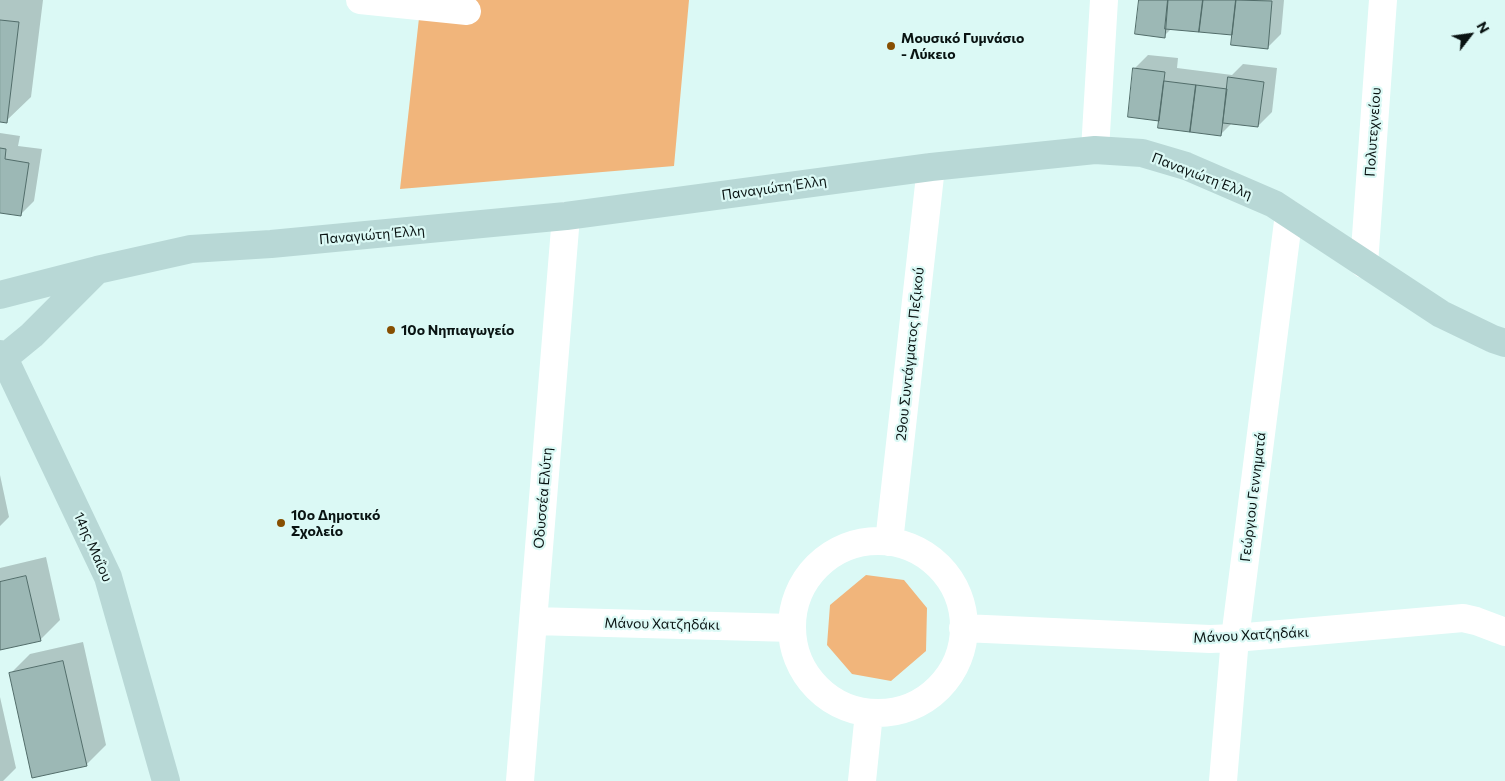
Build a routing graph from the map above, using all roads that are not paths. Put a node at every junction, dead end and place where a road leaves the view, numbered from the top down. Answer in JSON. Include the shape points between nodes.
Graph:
{"nodes":[{"id":1,"x":360,"y":0,"type":"edge"},
{"id":2,"x":1104,"y":0,"type":"edge"},
{"id":3,"x":1383,"y":0,"type":"edge"},
{"id":4,"x":467,"y":11,"type":"dead end"},
{"id":5,"x":1095,"y":150,"type":"junction"},
{"id":6,"x":931,"y":167,"type":"junction"},
{"id":7,"x":1289,"y":214,"type":"junction"},
{"id":8,"x":566,"y":216,"type":"junction"},
{"id":9,"x":1364,"y":264,"type":"junction"},
{"id":10,"x":97,"y":270,"type":"junction"},
{"id":11,"x":0,"y":295,"type":"edge"},
{"id":12,"x":1505,"y":343,"type":"edge"},
{"id":13,"x":1,"y":357,"type":"edge"},
{"id":14,"x":889,"y":542,"type":"junction"},
{"id":15,"x":533,"y":621,"type":"junction"},
{"id":16,"x":792,"y":628,"type":"junction"},
{"id":17,"x":963,"y":628,"type":"junction"},
{"id":18,"x":1505,"y":632,"type":"edge"},
{"id":19,"x":1236,"y":638,"type":"junction"},
{"id":20,"x":870,"y":713,"type":"junction"},
{"id":21,"x":166,"y":781,"type":"edge"},
{"id":22,"x":520,"y":781,"type":"edge"},
{"id":23,"x":862,"y":781,"type":"edge"},
{"id":24,"x":1223,"y":781,"type":"edge"}],
"edges":[{"from":1,"to":4,"type":"street"},
{"from":2,"to":5,"type":"street"},
{"from":3,"to":9,"type":"street","name":"Πολυτεχνείου"},
{"from":5,"to":6,"type":"street","name":"Παναγιώτη Έλλη"},
{"from":5,"to":7,"type":"street","name":"Παναγιώτη Έλλη","via":[[1142,153],[1186,166],[1274,204]]},
{"from":6,"to":8,"type":"street","name":"Παναγιώτη Έλλη"},
{"from":6,"to":14,"type":"street","name":"29ου Συντάγματος Πεζικού"},
{"from":7,"to":9,"type":"street","name":"Παναγιώτη Έλλη"},
{"from":7,"to":19,"type":"street","name":"Γεώργιου Γεννηματά"},
{"from":8,"to":10,"type":"street","name":"Παναγιώτη Έλλη","via":[[191,249]]},
{"from":8,"to":15,"type":"street","name":"Οδυσσέα Ελύτη"},
{"from":9,"to":12,"type":"street","name":"Παναγιώτη Έλλη","via":[[1441,314]]},
{"from":10,"to":11,"type":"street","name":"Παναγιώτη Έλλη"},
{"from":10,"to":13,"type":"street","via":[[39,329]]},
{"from":13,"to":21,"type":"street","name":"14ης Μαΐου","via":[[108,576]]},
{"from":14,"to":16,"type":"street","via":[[860,542],[839,549],[822,561],[798,594]]},
{"from":14,"to":17,"type":"street","via":[[921,552],[938,564],[960,600]]},
{"from":15,"to":16,"type":"street","name":"Μάνου Χατζηδάκι"},
{"from":15,"to":22,"type":"street","name":"Οδυσσέα Ελύτη"},
{"from":16,"to":20,"type":"street","via":[[796,654],[818,689],[853,710]]},
{"from":17,"to":19,"type":"street","name":"Μάνου Χατζηδάκι"},
{"from":17,"to":20,"type":"street","via":[[963,642],[956,662],[946,680],[931,695],[913,706],[893,712]]},
{"from":18,"to":19,"type":"street","name":"Μάνου Χατζηδάκι","via":[[1476,621],[1456,619]]},
{"from":19,"to":24,"type":"street","name":"Γεώργιου Γεννηματά"},
{"from":20,"to":23,"type":"street"}]}
